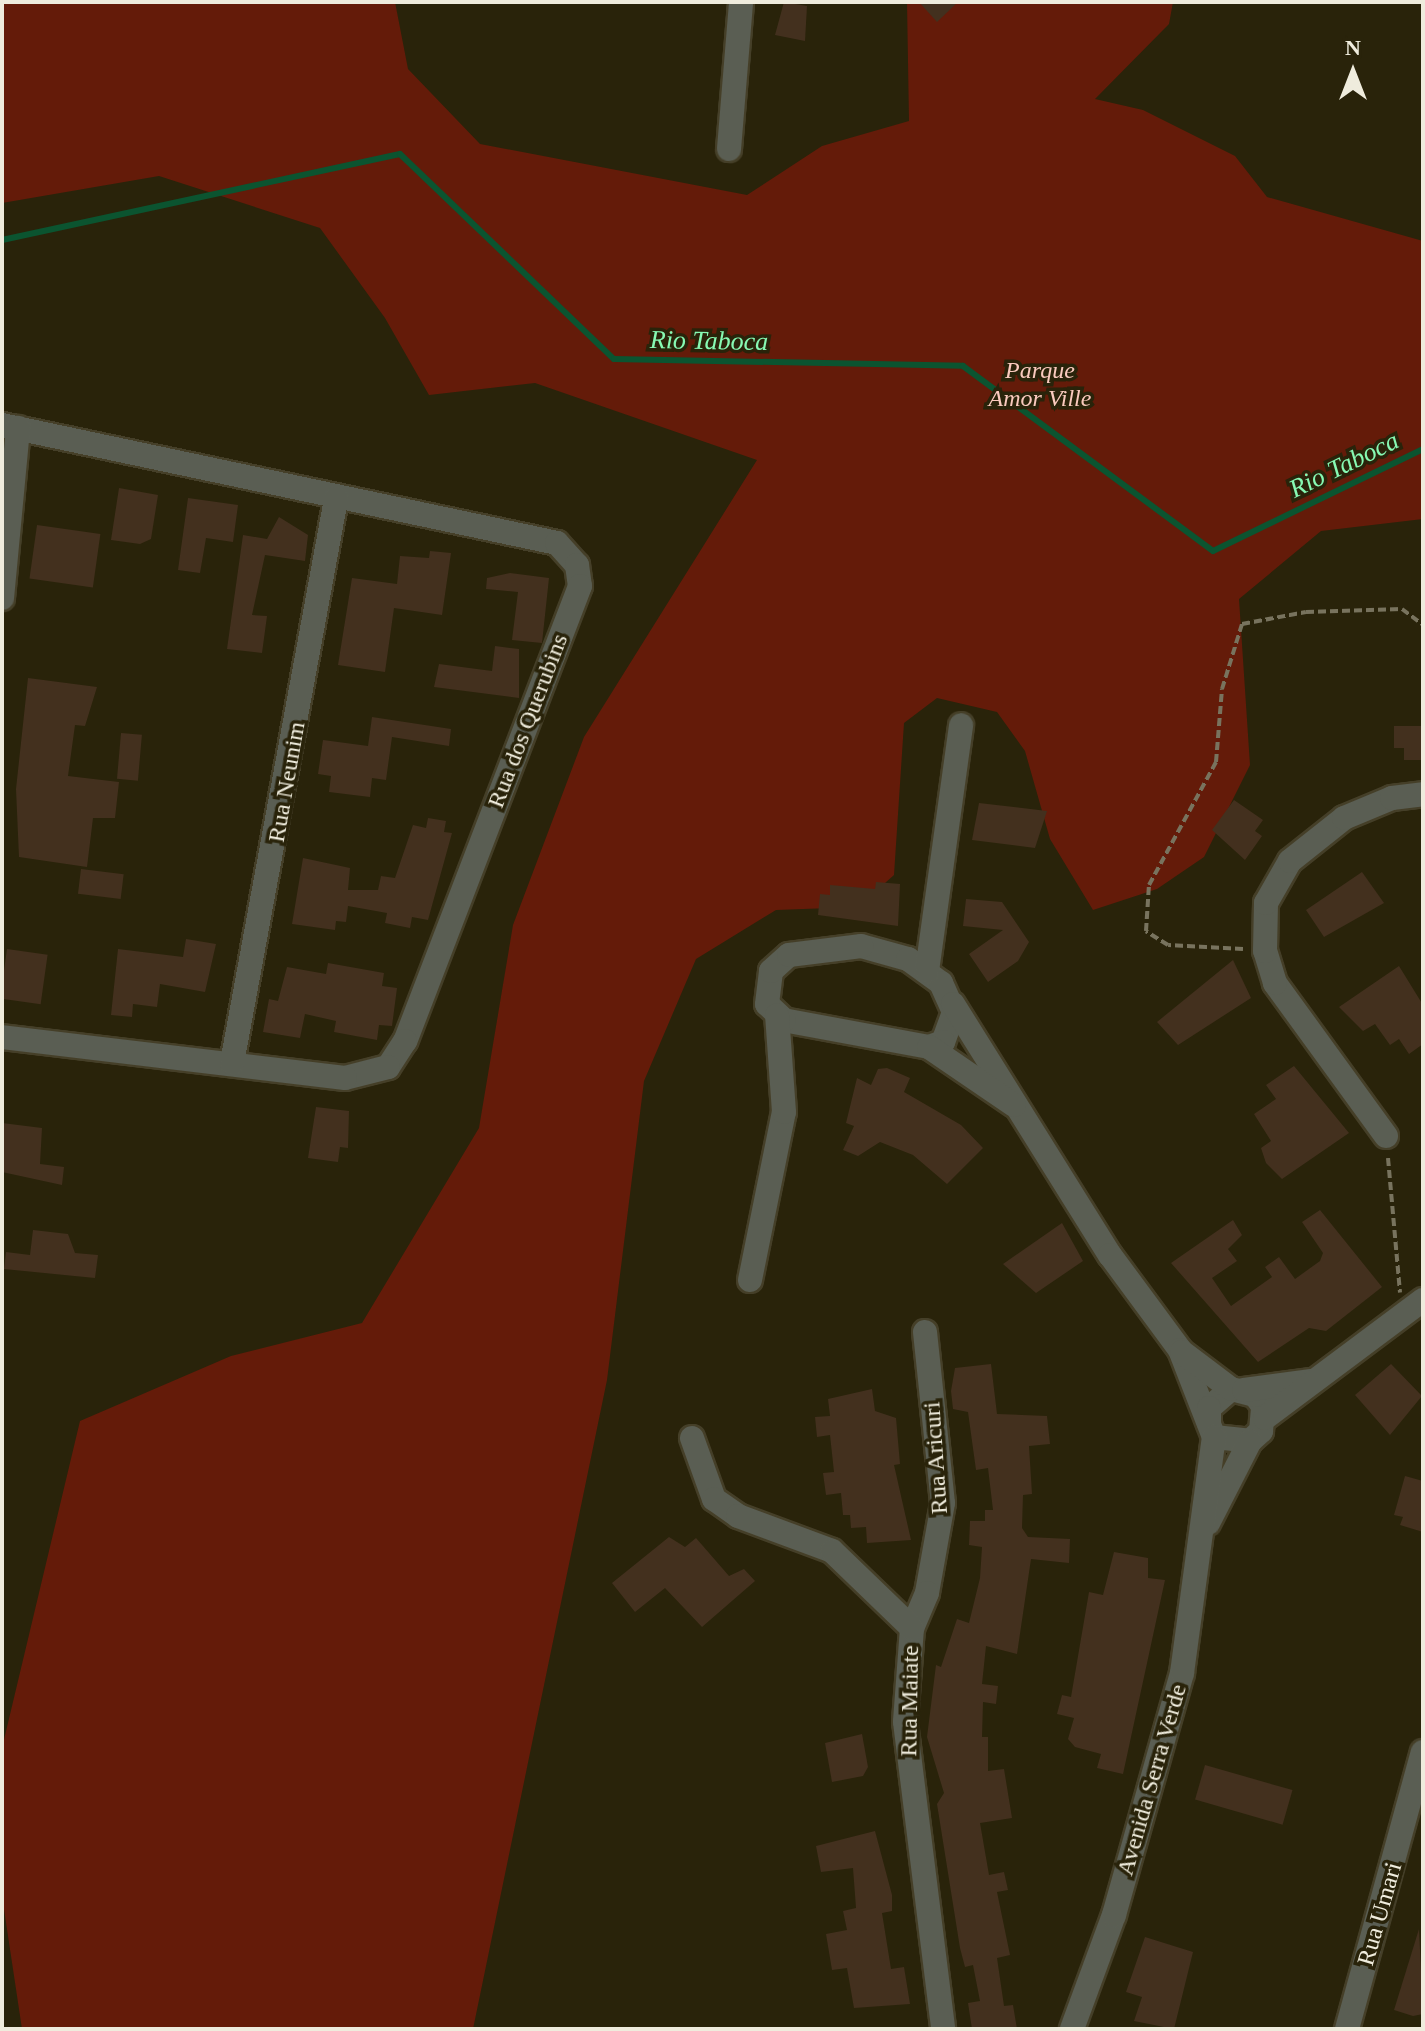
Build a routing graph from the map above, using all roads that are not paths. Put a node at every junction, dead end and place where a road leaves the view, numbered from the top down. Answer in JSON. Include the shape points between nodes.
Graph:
{"nodes":[{"id":1,"x":741,"y":2,"type":"edge"},
{"id":2,"x":729,"y":149,"type":"dead end"},
{"id":3,"x":10,"y":426,"type":"edge"},
{"id":4,"x":336,"y":499,"type":"junction"},
{"id":5,"x":2,"y":598,"type":"edge"},
{"id":6,"x":961,"y":725,"type":"dead end"},
{"id":7,"x":1423,"y":794,"type":"edge"},
{"id":8,"x":927,"y":971,"type":"junction"},
{"id":9,"x":953,"y":1004,"type":"junction"},
{"id":10,"x":777,"y":1015,"type":"junction"},
{"id":11,"x":2,"y":1037,"type":"edge"},
{"id":12,"x":929,"y":1047,"type":"junction"},
{"id":13,"x":232,"y":1063,"type":"junction"},
{"id":14,"x":1022,"y":1111,"type":"junction"},
{"id":15,"x":1386,"y":1136,"type":"road end"},
{"id":16,"x":750,"y":1280,"type":"dead end"},
{"id":17,"x":1423,"y":1300,"type":"edge"},
{"id":18,"x":925,"y":1332,"type":"dead end"},
{"id":19,"x":1180,"y":1350,"type":"junction"},
{"id":20,"x":1313,"y":1380,"type":"junction"},
{"id":21,"x":1237,"y":1389,"type":"junction"},
{"id":22,"x":1265,"y":1418,"type":"junction"},
{"id":23,"x":1212,"y":1430,"type":"junction"},
{"id":24,"x":692,"y":1438,"type":"dead end"},
{"id":25,"x":1250,"y":1441,"type":"junction"},
{"id":26,"x":1207,"y":1525,"type":"junction"},
{"id":27,"x":912,"y":1628,"type":"junction"},
{"id":28,"x":1423,"y":1752,"type":"edge"},
{"id":29,"x":943,"y":2029,"type":"edge"},
{"id":30,"x":1072,"y":2029,"type":"edge"},
{"id":31,"x":1347,"y":2029,"type":"edge"}],
"edges":[{"from":1,"to":2,"type":"street"},
{"from":3,"to":4,"type":"street","name":"Rua dos Querubins"},
{"from":3,"to":5,"type":"street"},
{"from":4,"to":13,"type":"street","name":"Rua Neunim"},
{"from":4,"to":13,"type":"street","name":"Rua dos Querubins","via":[[557,543],[577,565],[580,586],[397,1056],[376,1074],[345,1078]]},
{"from":6,"to":8,"type":"street"},
{"from":7,"to":15,"type":"street","via":[[1344,818],[1290,861],[1266,903],[1265,951],[1275,983]]},
{"from":8,"to":9,"type":"street"},
{"from":8,"to":10,"type":"street","via":[[885,950],[814,947],[771,971],[765,993]]},
{"from":9,"to":12,"type":"street","via":[[950,1036]]},
{"from":9,"to":14,"type":"street"},
{"from":10,"to":12,"type":"street"},
{"from":10,"to":16,"type":"street","via":[[784,1112]]},
{"from":11,"to":13,"type":"street","name":"Rua dos Querubins"},
{"from":12,"to":14,"type":"street"},
{"from":14,"to":19,"type":"street","via":[[1110,1255]]},
{"from":17,"to":20,"type":"street"},
{"from":18,"to":27,"type":"street","name":"Rua Aricuri","via":[[943,1503],[927,1593]]},
{"from":19,"to":21,"type":"street"},
{"from":19,"to":23,"type":"street"},
{"from":20,"to":21,"type":"street"},
{"from":20,"to":22,"type":"street"},
{"from":21,"to":22,"type":"street","via":[[1255,1395]]},
{"from":21,"to":23,"type":"street","via":[[1209,1408]]},
{"from":22,"to":25,"type":"street"},
{"from":23,"to":25,"type":"street"},
{"from":23,"to":26,"type":"street","name":"Avenida Serra Verde"},
{"from":24,"to":27,"type":"street","name":"Rua Maiate","via":[[714,1499],[738,1516],[832,1551]]},
{"from":25,"to":26,"type":"street","name":"Avenida Serra Verde"},
{"from":26,"to":30,"type":"street","name":"Avenida Serra Verde","via":[[1182,1673],[1114,1915]]},
{"from":27,"to":29,"type":"street","name":"Rua Maiate","via":[[905,1722]]},
{"from":28,"to":31,"type":"street","name":"Rua Umari"}]}
